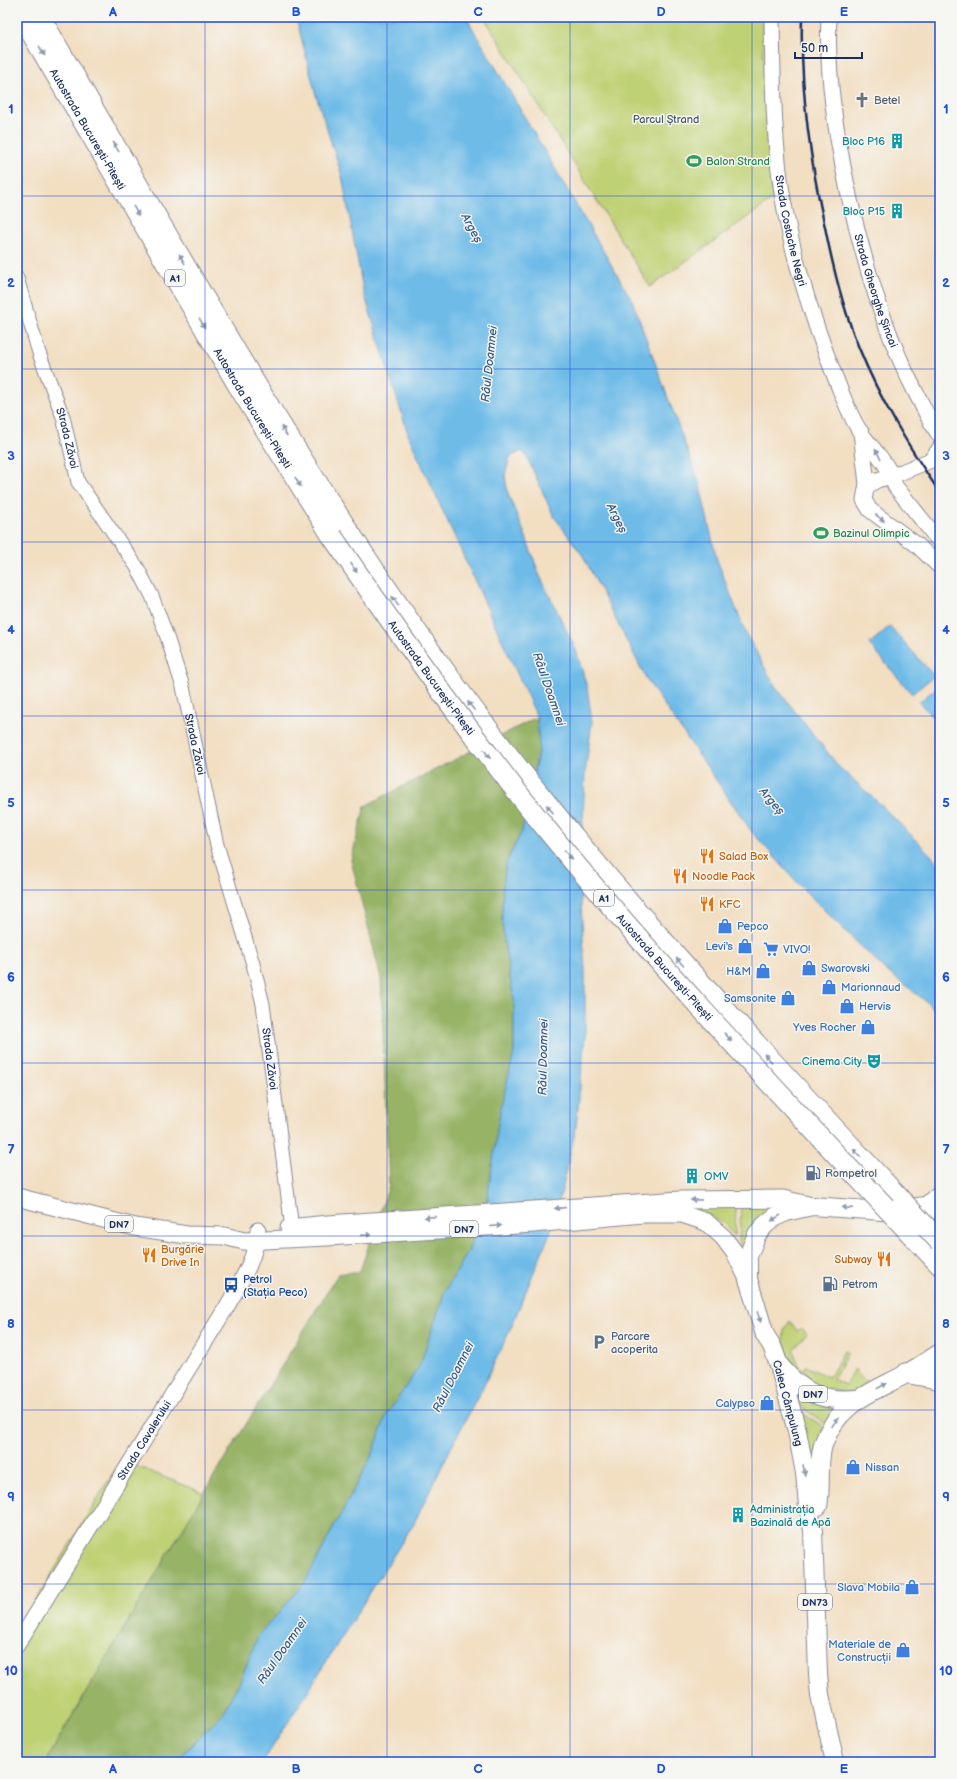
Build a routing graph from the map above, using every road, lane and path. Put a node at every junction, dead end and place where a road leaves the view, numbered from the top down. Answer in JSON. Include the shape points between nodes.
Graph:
{"nodes":[{"id":1,"x":22,"y":17,"type":"edge"},
{"id":2,"x":40,"y":17,"type":"edge"},
{"id":3,"x":772,"y":17,"type":"edge"},
{"id":4,"x":829,"y":17,"type":"edge"},
{"id":5,"x":17,"y":278,"type":"edge"},
{"id":6,"x":861,"y":432,"type":"junction"},
{"id":7,"x":940,"y":436,"type":"edge"},
{"id":8,"x":940,"y":448,"type":"edge"},
{"id":9,"x":935,"y":461,"type":"edge"},
{"id":10,"x":892,"y":476,"type":"junction"},
{"id":11,"x":867,"y":486,"type":"junction"},
{"id":12,"x":337,"y":529,"type":"junction"},
{"id":13,"x":940,"y":542,"type":"edge"},
{"id":14,"x":917,"y":545,"type":"junction"},
{"id":15,"x":940,"y":556,"type":"edge"},
{"id":16,"x":940,"y":567,"type":"edge"},
{"id":17,"x":940,"y":1194,"type":"edge"},
{"id":18,"x":17,"y":1197,"type":"edge"},
{"id":19,"x":812,"y":1206,"type":"junction"},
{"id":20,"x":933,"y":1208,"type":"edge"},
{"id":21,"x":600,"y":1211,"type":"junction"},
{"id":22,"x":293,"y":1233,"type":"junction"},
{"id":23,"x":257,"y":1235,"type":"junction"},
{"id":24,"x":940,"y":1242,"type":"edge"},
{"id":25,"x":940,"y":1265,"type":"edge"},
{"id":26,"x":748,"y":1279,"type":"junction"},
{"id":27,"x":940,"y":1353,"type":"edge"},
{"id":28,"x":779,"y":1365,"type":"junction"},
{"id":29,"x":907,"y":1373,"type":"junction"},
{"id":30,"x":940,"y":1379,"type":"edge"},
{"id":31,"x":857,"y":1399,"type":"junction"},
{"id":32,"x":813,"y":1530,"type":"junction"},
{"id":33,"x":17,"y":1645,"type":"edge"},
{"id":34,"x":835,"y":1762,"type":"edge"}],
"edges":[{"from":1,"to":12,"type":"highway","name":"Autostrada București-Pitești","number":"A1","one_way":true,"via":[[239,387]]},
{"from":12,"to":2,"type":"highway","name":"Autostrada București-Pitești","number":"A1","one_way":true,"via":[[258,387]]},
{"from":3,"to":6,"type":"main road","name":"Strada Costache Negri","via":[[776,142],[789,231],[805,294],[818,332],[843,398]]},
{"from":4,"to":7,"type":"main road","name":"Strada Gheorghe Șincai","via":[[833,105],[840,153],[859,237],[895,349],[905,373]]},
{"from":5,"to":22,"type":"street","name":"Strada Zăvoi","via":[[39,354],[63,417],[78,482],[138,567],[152,596],[183,686],[217,845],[263,1004]]},
{"from":10,"to":6,"type":"main road","name":"Strada Costache Negri","one_way":true},
{"from":6,"to":11,"type":"main road","name":"Strada Costache Negri"},
{"from":8,"to":9,"type":"main road"},
{"from":9,"to":10,"type":"main road"},
{"from":10,"to":11,"type":"main road"},
{"from":10,"to":13,"type":"main road","name":"Strada Costache Negri","via":[[895,486]]},
{"from":11,"to":14,"type":"main road","name":"Strada Costache Negri","one_way":true,"via":[[864,500],[870,510]]},
{"from":24,"to":12,"type":"highway","name":"Autostrada București-Pitești","number":"A1","one_way":true,"bridge":true,"via":[[682,964],[566,828],[456,686],[399,606]]},
{"from":12,"to":25,"type":"highway","name":"Autostrada București-Pitești","number":"A1","one_way":true,"bridge":true,"via":[[446,699],[563,850],[696,1003]]},
{"from":14,"to":15,"type":"main road","name":"Strada Costache Negri"},
{"from":14,"to":16,"type":"main road","name":"Strada Costache Negri"},
{"from":17,"to":20,"type":"main road","number":"DN7"},
{"from":18,"to":23,"type":"main road","number":"DN7","via":[[135,1228],[224,1236],[244,1241]]},
{"from":20,"to":19,"type":"highway","number":"DN7","one_way":true,"via":[[882,1211]]},
{"from":19,"to":21,"type":"main road","number":"DN7","one_way":true,"via":[[783,1199],[676,1200]]},
{"from":19,"to":26,"type":"highway","number":"DN7","one_way":true,"via":[[775,1217],[757,1234],[748,1256]]},
{"from":21,"to":22,"type":"main road","number":"DN7"},
{"from":21,"to":26,"type":"main road","number":"DN7","via":[[675,1213],[702,1220],[724,1237]]},
{"from":22,"to":23,"type":"main road","number":"DN7"},
{"from":23,"to":33,"type":"main road","name":"Strada Cavalerului","via":[[251,1262],[226,1308]]},
{"from":26,"to":28,"type":"highway","name":"Calea Câmpulung","number":"DN7","one_way":true,"via":[[765,1335]]},
{"from":27,"to":29,"type":"highway","name":"Calea Câmpulung","number":"DN7"},
{"from":28,"to":31,"type":"highway","number":"DN7","via":[[794,1382],[816,1396],[837,1400]]},
{"from":28,"to":32,"type":"highway","name":"Calea Câmpulung","one_way":true,"via":[[797,1431]]},
{"from":29,"to":30,"type":"highway"},
{"from":31,"to":29,"type":"highway","name":"Calea Câmpulung","number":"DN7","one_way":true},
{"from":32,"to":31,"type":"highway","name":"Calea Câmpulung","one_way":true,"via":[[819,1502],[819,1472],[824,1445],[830,1429],[841,1413]]},
{"from":32,"to":34,"type":"highway","name":"Calea Câmpulung","number":"DN73","via":[[818,1674],[820,1695]]}]}
